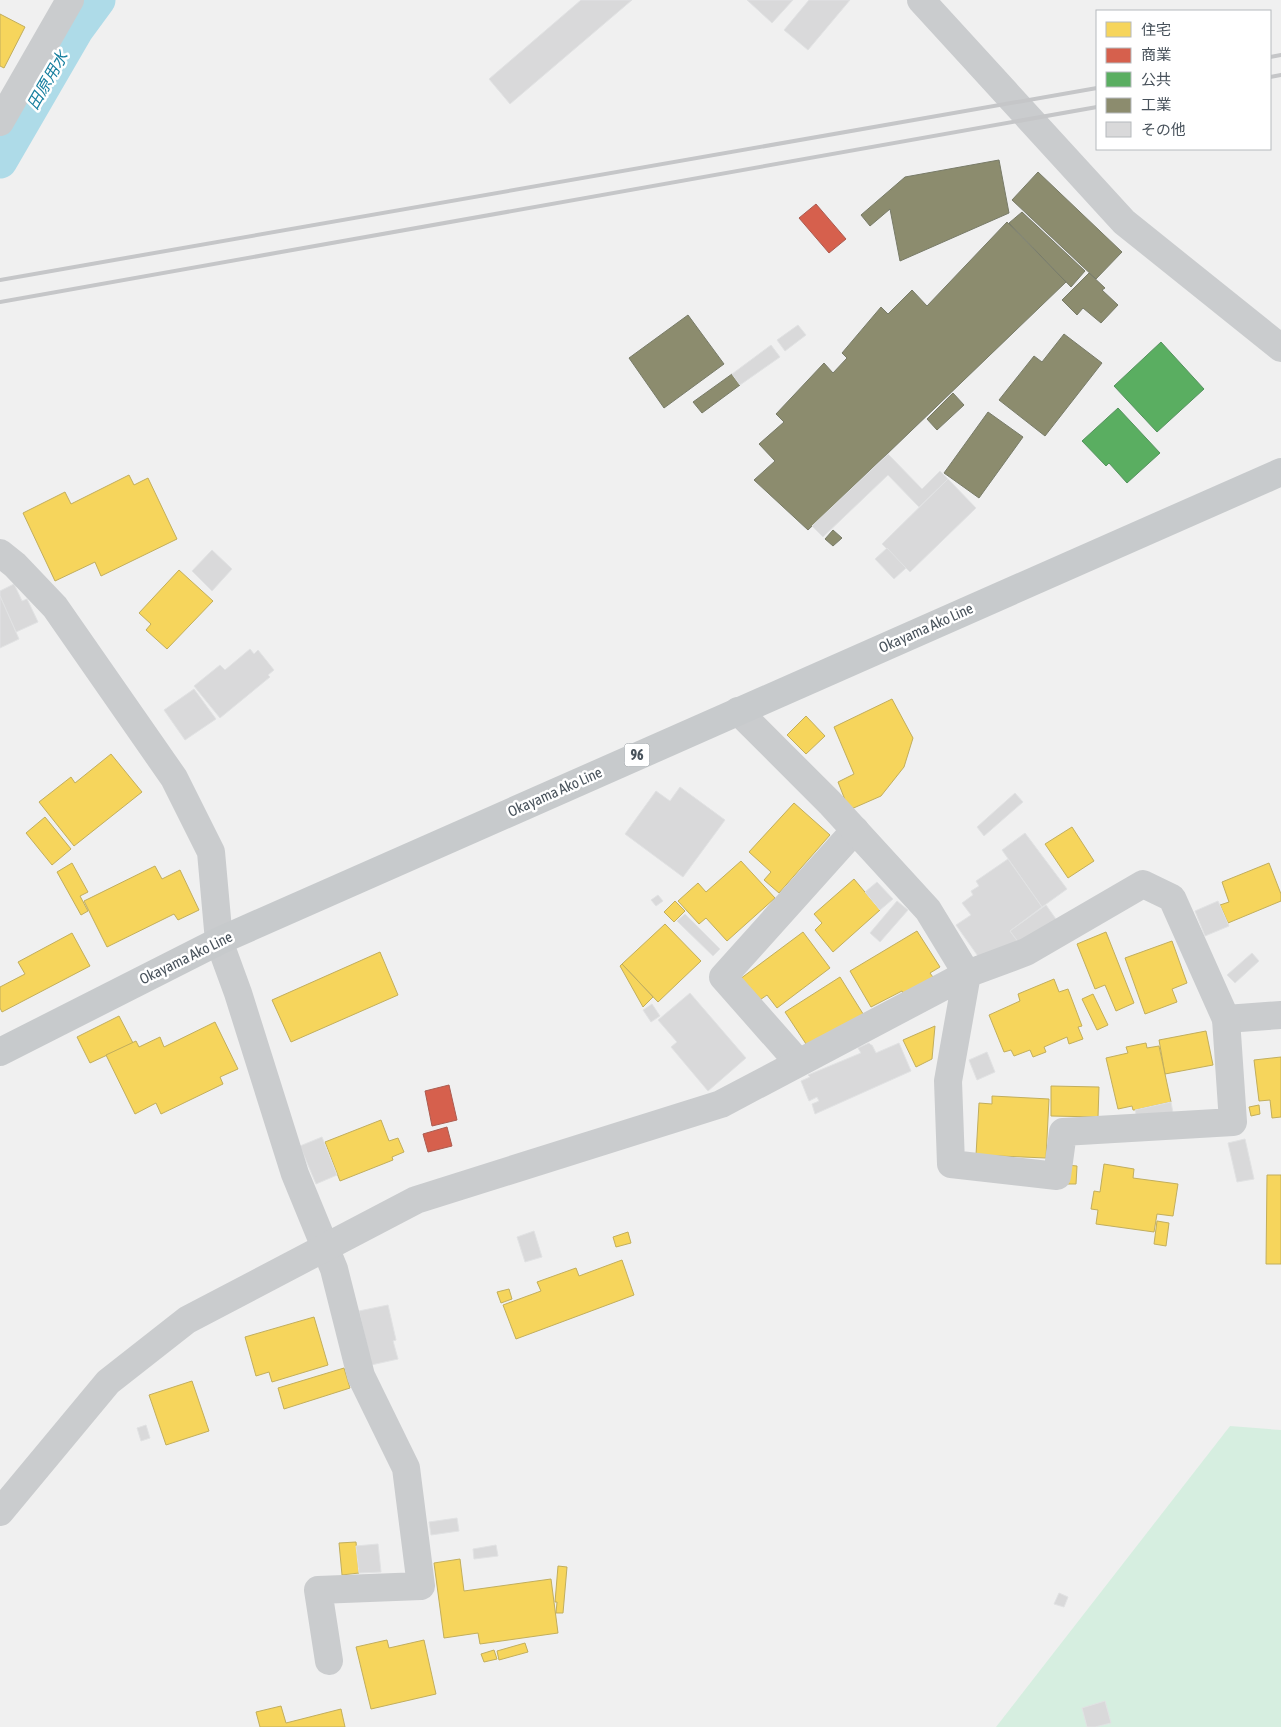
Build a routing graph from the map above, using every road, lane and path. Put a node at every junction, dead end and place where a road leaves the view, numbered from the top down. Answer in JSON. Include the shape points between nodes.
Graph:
{"nodes":[{"id":1,"x":70,"y":0,"type":"edge"},
{"id":2,"x":921,"y":0,"type":"edge"},
{"id":3,"x":0,"y":122,"type":"edge"},
{"id":4,"x":1281,"y":348,"type":"edge"},
{"id":5,"x":1281,"y":472,"type":"edge"},
{"id":6,"x":0,"y":553,"type":"edge"},
{"id":7,"x":738,"y":711,"type":"junction"},
{"id":8,"x":855,"y":830,"type":"junction"},
{"id":9,"x":218,"y":941,"type":"junction"},
{"id":10,"x":967,"y":974,"type":"junction"},
{"id":11,"x":1281,"y":1015,"type":"edge"},
{"id":12,"x":1226,"y":1019,"type":"junction"},
{"id":13,"x":0,"y":1052,"type":"edge"},
{"id":14,"x":798,"y":1062,"type":"junction"},
{"id":15,"x":326,"y":1248,"type":"junction"},
{"id":16,"x":0,"y":1512,"type":"edge"},
{"id":17,"x":329,"y":1661,"type":"dead end"}],
"edges":[{"from":1,"to":3,"type":"street"},
{"from":2,"to":4,"type":"street","via":[[1124,222]]},
{"from":5,"to":7,"type":"main road","name":"Okayama Ako Line","number":"96"},
{"from":6,"to":9,"type":"street","via":[[55,607],[174,778],[211,852]]},
{"from":7,"to":8,"type":"street"},
{"from":7,"to":9,"type":"main road","name":"Okayama Ako Line","number":"96"},
{"from":8,"to":10,"type":"street","via":[[928,910]]},
{"from":8,"to":14,"type":"street","via":[[722,977]]},
{"from":9,"to":13,"type":"main road","name":"Okayama Ako Line","number":"96"},
{"from":9,"to":15,"type":"street","via":[[238,993],[295,1174]]},
{"from":10,"to":12,"type":"street","via":[[1026,952],[1143,884],[1172,898]]},
{"from":10,"to":12,"type":"street","via":[[948,1080],[951,1164],[1057,1176],[1063,1132],[1233,1122]]},
{"from":10,"to":14,"type":"street"},
{"from":11,"to":12,"type":"street"},
{"from":14,"to":15,"type":"street","via":[[721,1104],[416,1200]]},
{"from":15,"to":16,"type":"street","via":[[187,1320],[108,1382]]},
{"from":15,"to":17,"type":"street","via":[[361,1376],[406,1468],[421,1586],[318,1590]]}]}
